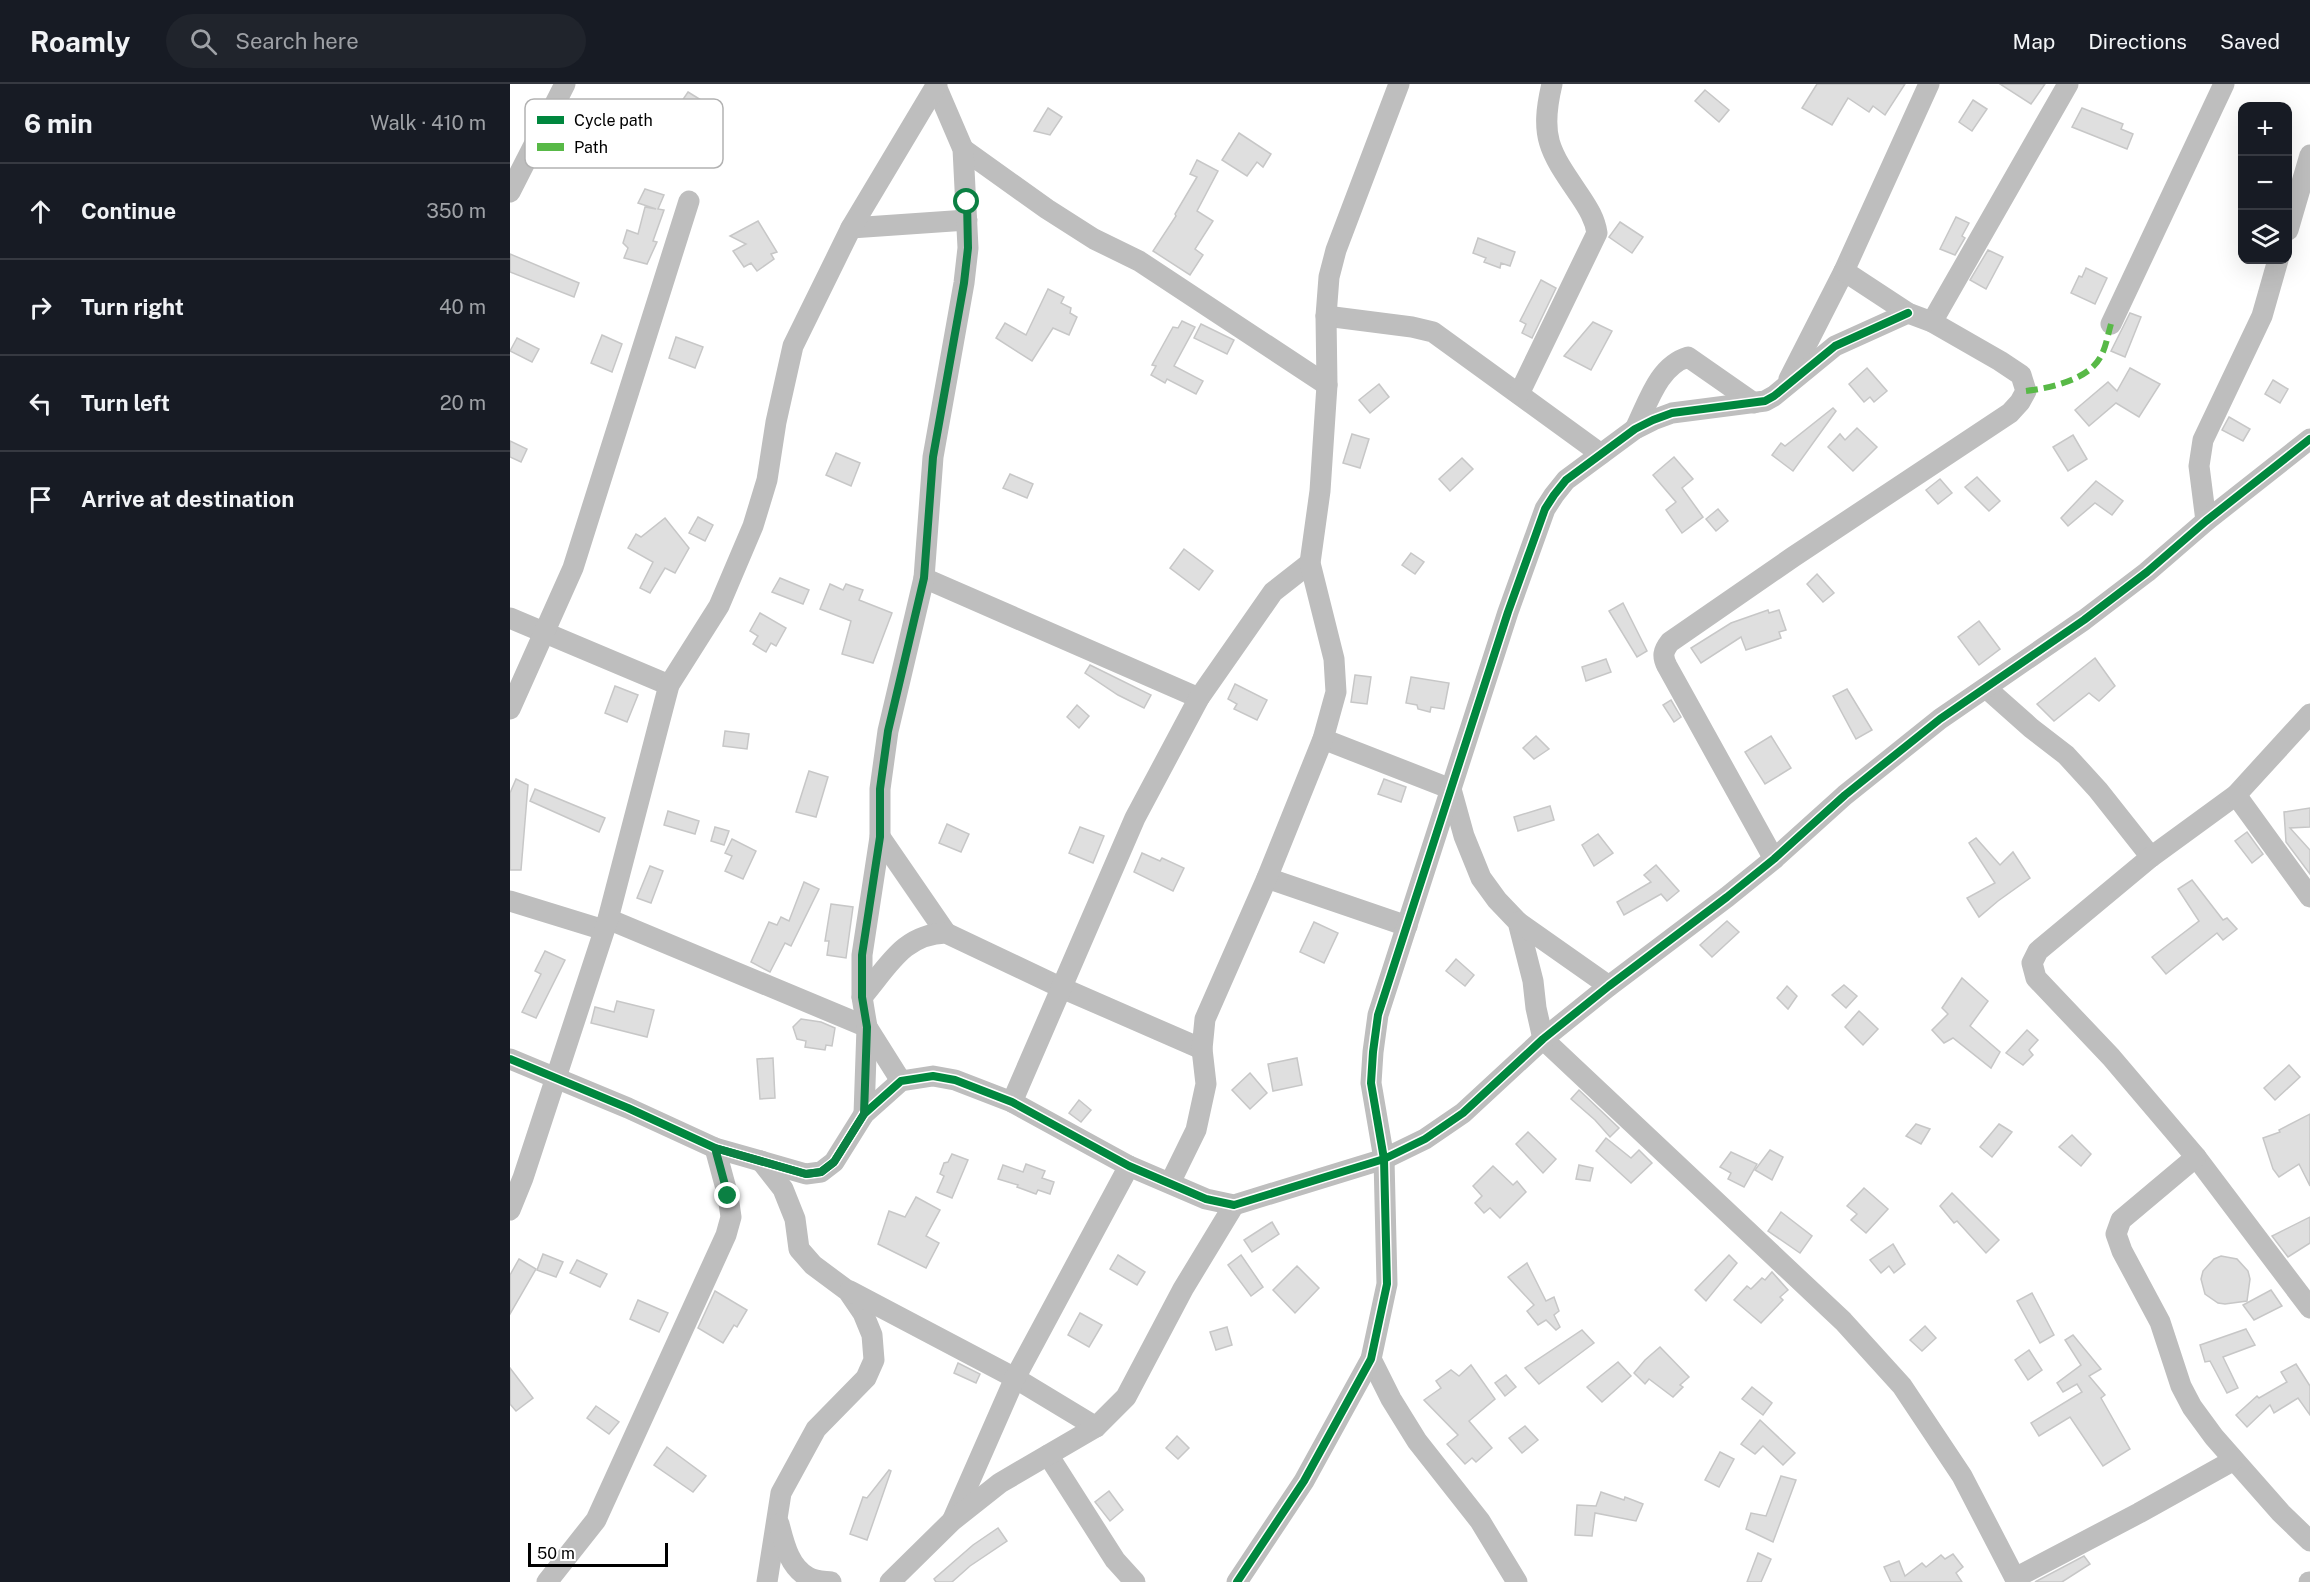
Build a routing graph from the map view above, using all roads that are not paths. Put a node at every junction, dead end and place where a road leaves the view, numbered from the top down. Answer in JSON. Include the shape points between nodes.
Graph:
{"nodes":[{"id":1,"x":565,"y":84,"type":"edge"},
{"id":2,"x":1399,"y":84,"type":"edge"},
{"id":3,"x":1552,"y":84,"type":"edge"},
{"id":4,"x":1929,"y":84,"type":"edge"},
{"id":5,"x":2068,"y":84,"type":"edge"},
{"id":6,"x":2224,"y":84,"type":"edge"},
{"id":7,"x":936,"y":85,"type":"edge"},
{"id":8,"x":557,"y":99,"type":"edge"},
{"id":9,"x":963,"y":149,"type":"junction"},
{"id":10,"x":2310,"y":155,"type":"edge"},
{"id":11,"x":525,"y":163,"type":"edge"},
{"id":12,"x":510,"y":192,"type":"edge"},
{"id":13,"x":689,"y":201,"type":"dead end"},
{"id":14,"x":2292,"y":216,"type":"edge"},
{"id":15,"x":967,"y":220,"type":"junction"},
{"id":16,"x":851,"y":228,"type":"junction"},
{"id":17,"x":2277,"y":264,"type":"edge"},
{"id":18,"x":1844,"y":271,"type":"junction"},
{"id":19,"x":1908,"y":313,"type":"junction"},
{"id":20,"x":1326,"y":316,"type":"junction"},
{"id":21,"x":1932,"y":322,"type":"junction"},
{"id":22,"x":2111,"y":324,"type":"dead end"},
{"id":23,"x":1786,"y":384,"type":"junction"},
{"id":24,"x":1327,"y":385,"type":"junction"},
{"id":25,"x":1518,"y":394,"type":"junction"},
{"id":26,"x":1754,"y":403,"type":"junction"},
{"id":27,"x":1635,"y":429,"type":"junction"},
{"id":28,"x":2310,"y":438,"type":"edge"},
{"id":29,"x":1601,"y":454,"type":"junction"},
{"id":30,"x":2206,"y":521,"type":"junction"},
{"id":31,"x":1310,"y":563,"type":"junction"},
{"id":32,"x":924,"y":578,"type":"junction"},
{"id":33,"x":510,"y":618,"type":"edge"},
{"id":34,"x":543,"y":632,"type":"junction"},
{"id":35,"x":669,"y":685,"type":"junction"},
{"id":36,"x":1986,"y":688,"type":"junction"},
{"id":37,"x":1199,"y":698,"type":"junction"},
{"id":38,"x":510,"y":709,"type":"edge"},
{"id":39,"x":2310,"y":714,"type":"edge"},
{"id":40,"x":1323,"y":740,"type":"junction"},
{"id":41,"x":1451,"y":789,"type":"junction"},
{"id":42,"x":2236,"y":795,"type":"junction"},
{"id":43,"x":880,"y":837,"type":"junction"},
{"id":44,"x":2151,"y":857,"type":"junction"},
{"id":45,"x":1774,"y":859,"type":"junction"},
{"id":46,"x":1267,"y":878,"type":"junction"},
{"id":47,"x":2310,"y":897,"type":"edge"},
{"id":48,"x":510,"y":901,"type":"edge"},
{"id":49,"x":1518,"y":922,"type":"junction"},
{"id":50,"x":606,"y":925,"type":"junction"},
{"id":51,"x":1407,"y":926,"type":"junction"},
{"id":52,"x":946,"y":933,"type":"junction"},
{"id":53,"x":1609,"y":986,"type":"junction"},
{"id":54,"x":1062,"y":988,"type":"junction"},
{"id":55,"x":862,"y":997,"type":"junction"},
{"id":56,"x":867,"y":1027,"type":"junction"},
{"id":57,"x":1542,"y":1039,"type":"junction"},
{"id":58,"x":1202,"y":1049,"type":"junction"},
{"id":59,"x":510,"y":1059,"type":"edge"},
{"id":60,"x":555,"y":1078,"type":"junction"},
{"id":61,"x":901,"y":1081,"type":"junction"},
{"id":62,"x":1012,"y":1102,"type":"junction"},
{"id":63,"x":864,"y":1114,"type":"junction"},
{"id":64,"x":715,"y":1148,"type":"junction"},
{"id":65,"x":2196,"y":1157,"type":"junction"},
{"id":66,"x":1384,"y":1160,"type":"junction"},
{"id":67,"x":761,"y":1161,"type":"junction"},
{"id":68,"x":1129,"y":1166,"type":"junction"},
{"id":69,"x":1170,"y":1183,"type":"junction"},
{"id":70,"x":1234,"y":1204,"type":"junction"},
{"id":71,"x":510,"y":1210,"type":"edge"},
{"id":72,"x":848,"y":1291,"type":"junction"},
{"id":73,"x":2310,"y":1308,"type":"edge"},
{"id":74,"x":1371,"y":1359,"type":"junction"},
{"id":75,"x":1015,"y":1378,"type":"junction"},
{"id":76,"x":1096,"y":1427,"type":"junction"},
{"id":77,"x":1048,"y":1455,"type":"junction"},
{"id":78,"x":2234,"y":1460,"type":"junction"},
{"id":79,"x":777,"y":1519,"type":"junction"},
{"id":80,"x":952,"y":1521,"type":"junction"},
{"id":81,"x":2310,"y":1541,"type":"edge"},
{"id":82,"x":2016,"y":1580,"type":"edge"},
{"id":83,"x":547,"y":1582,"type":"edge"},
{"id":84,"x":767,"y":1582,"type":"edge"},
{"id":85,"x":831,"y":1582,"type":"edge"},
{"id":86,"x":890,"y":1582,"type":"edge"},
{"id":87,"x":1135,"y":1582,"type":"edge"},
{"id":88,"x":1237,"y":1582,"type":"edge"},
{"id":89,"x":1517,"y":1582,"type":"edge"}],
"edges":[{"from":1,"to":8,"type":"street"},
{"from":2,"to":20,"type":"street","via":[[1336,250]]},
{"from":3,"to":25,"type":"street","via":[[1546,110],[1547,140],[1559,166],[1596,221],[1597,233]]},
{"from":4,"to":18,"type":"street"},
{"from":5,"to":21,"type":"street"},
{"from":6,"to":22,"type":"street"},
{"from":7,"to":9,"type":"street"},
{"from":7,"to":16,"type":"street"},
{"from":9,"to":15,"type":"street"},
{"from":9,"to":24,"type":"street","via":[[1047,209],[1139,261]]},
{"from":10,"to":14,"type":"street"},
{"from":11,"to":12,"type":"street"},
{"from":13,"to":34,"type":"street","via":[[573,568]]},
{"from":15,"to":16,"type":"street"},
{"from":15,"to":32,"type":"street","via":[[964,283],[933,457]]},
{"from":16,"to":35,"type":"street","via":[[793,346],[753,526],[719,606]]},
{"from":17,"to":30,"type":"street","via":[[2262,315],[2203,440],[2199,466]]},
{"from":18,"to":19,"type":"street"},
{"from":18,"to":23,"type":"street"},
{"from":19,"to":21,"type":"street"},
{"from":19,"to":23,"type":"street","via":[[1835,346]]},
{"from":20,"to":24,"type":"street"},
{"from":20,"to":25,"type":"street","via":[[1433,332]]},
{"from":21,"to":45,"type":"street","via":[[2021,375],[2026,391],[2020,402],[1664,649],[1667,666]]},
{"from":23,"to":26,"type":"street","via":[[1774,396]]},
{"from":24,"to":31,"type":"street","via":[[1320,491]]},
{"from":25,"to":29,"type":"street"},
{"from":26,"to":27,"type":"street","via":[[1672,412]]},
{"from":26,"to":27,"type":"street","via":[[1688,357],[1669,367]]},
{"from":27,"to":29,"type":"street"},
{"from":28,"to":30,"type":"street"},
{"from":29,"to":41,"type":"street","via":[[1566,480],[1545,509]]},
{"from":30,"to":36,"type":"street","via":[[2084,620]]},
{"from":31,"to":37,"type":"street","via":[[1273,592]]},
{"from":31,"to":40,"type":"street","via":[[1334,659],[1335,692]]},
{"from":32,"to":37,"type":"street"},
{"from":32,"to":43,"type":"street","via":[[888,731],[880,789]]},
{"from":33,"to":34,"type":"street"},
{"from":34,"to":35,"type":"street"},
{"from":34,"to":38,"type":"street"},
{"from":35,"to":50,"type":"street"},
{"from":36,"to":44,"type":"street","via":[[2066,755]]},
{"from":36,"to":45,"type":"street","via":[[1940,719],[1845,795]]},
{"from":37,"to":54,"type":"street","via":[[1135,818]]},
{"from":39,"to":42,"type":"street"},
{"from":40,"to":41,"type":"street"},
{"from":40,"to":46,"type":"street"},
{"from":41,"to":49,"type":"street","via":[[1481,878]]},
{"from":41,"to":51,"type":"street"},
{"from":42,"to":44,"type":"street"},
{"from":42,"to":47,"type":"street"},
{"from":43,"to":52,"type":"street"},
{"from":43,"to":55,"type":"street","via":[[862,955]]},
{"from":44,"to":65,"type":"street","via":[[2038,951],[2032,963],[2036,978]]},
{"from":45,"to":53,"type":"street"},
{"from":46,"to":51,"type":"street"},
{"from":46,"to":58,"type":"street","via":[[1205,1019]]},
{"from":48,"to":50,"type":"street"},
{"from":49,"to":53,"type":"street"},
{"from":49,"to":57,"type":"street"},
{"from":50,"to":56,"type":"street"},
{"from":50,"to":60,"type":"street"},
{"from":51,"to":66,"type":"street","via":[[1378,1015],[1373,1052],[1371,1083]]},
{"from":52,"to":54,"type":"street"},
{"from":52,"to":55,"type":"street","via":[[930,933],[906,945]]},
{"from":53,"to":57,"type":"street"},
{"from":54,"to":58,"type":"street"},
{"from":54,"to":62,"type":"street"},
{"from":55,"to":56,"type":"street"},
{"from":56,"to":61,"type":"street"},
{"from":56,"to":63,"type":"street"},
{"from":57,"to":66,"type":"street","via":[[1463,1113]]},
{"from":57,"to":82,"type":"street","via":[[1843,1321],[1902,1386],[1962,1476]]},
{"from":58,"to":69,"type":"street","via":[[1206,1084],[1196,1130]]},
{"from":59,"to":60,"type":"street"},
{"from":60,"to":64,"type":"street"},
{"from":60,"to":71,"type":"street"},
{"from":61,"to":62,"type":"street","via":[[933,1076],[955,1080]]},
{"from":61,"to":63,"type":"street"},
{"from":62,"to":68,"type":"street"},
{"from":63,"to":67,"type":"street","via":[[834,1162],[821,1172],[806,1174]]},
{"from":64,"to":67,"type":"street"},
{"from":64,"to":83,"type":"street","via":[[731,1217],[726,1235],[596,1520]]},
{"from":65,"to":73,"type":"street"},
{"from":65,"to":78,"type":"street","via":[[2121,1220],[2116,1234],[2160,1322],[2187,1396]]},
{"from":66,"to":70,"type":"street"},
{"from":66,"to":74,"type":"street","via":[[1387,1284]]},
{"from":67,"to":72,"type":"street","via":[[783,1189],[795,1219],[799,1249],[813,1265]]},
{"from":68,"to":69,"type":"street"},
{"from":68,"to":75,"type":"street"},
{"from":69,"to":70,"type":"street","via":[[1206,1199]]},
{"from":70,"to":76,"type":"street","via":[[1126,1397]]},
{"from":72,"to":75,"type":"street"},
{"from":72,"to":79,"type":"street","via":[[872,1335],[874,1360],[866,1378],[816,1429],[782,1493]]},
{"from":74,"to":88,"type":"street","via":[[1304,1481]]},
{"from":74,"to":89,"type":"street","via":[[1418,1441],[1480,1521]]},
{"from":75,"to":76,"type":"street"},
{"from":75,"to":80,"type":"street"},
{"from":76,"to":77,"type":"street"},
{"from":77,"to":80,"type":"street","via":[[1000,1483]]},
{"from":77,"to":87,"type":"street","via":[[1115,1560]]},
{"from":78,"to":81,"type":"street"},
{"from":78,"to":82,"type":"street"},
{"from":79,"to":84,"type":"street"},
{"from":79,"to":85,"type":"street","via":[[788,1554],[799,1570],[809,1578]]},
{"from":80,"to":86,"type":"street"}]}
